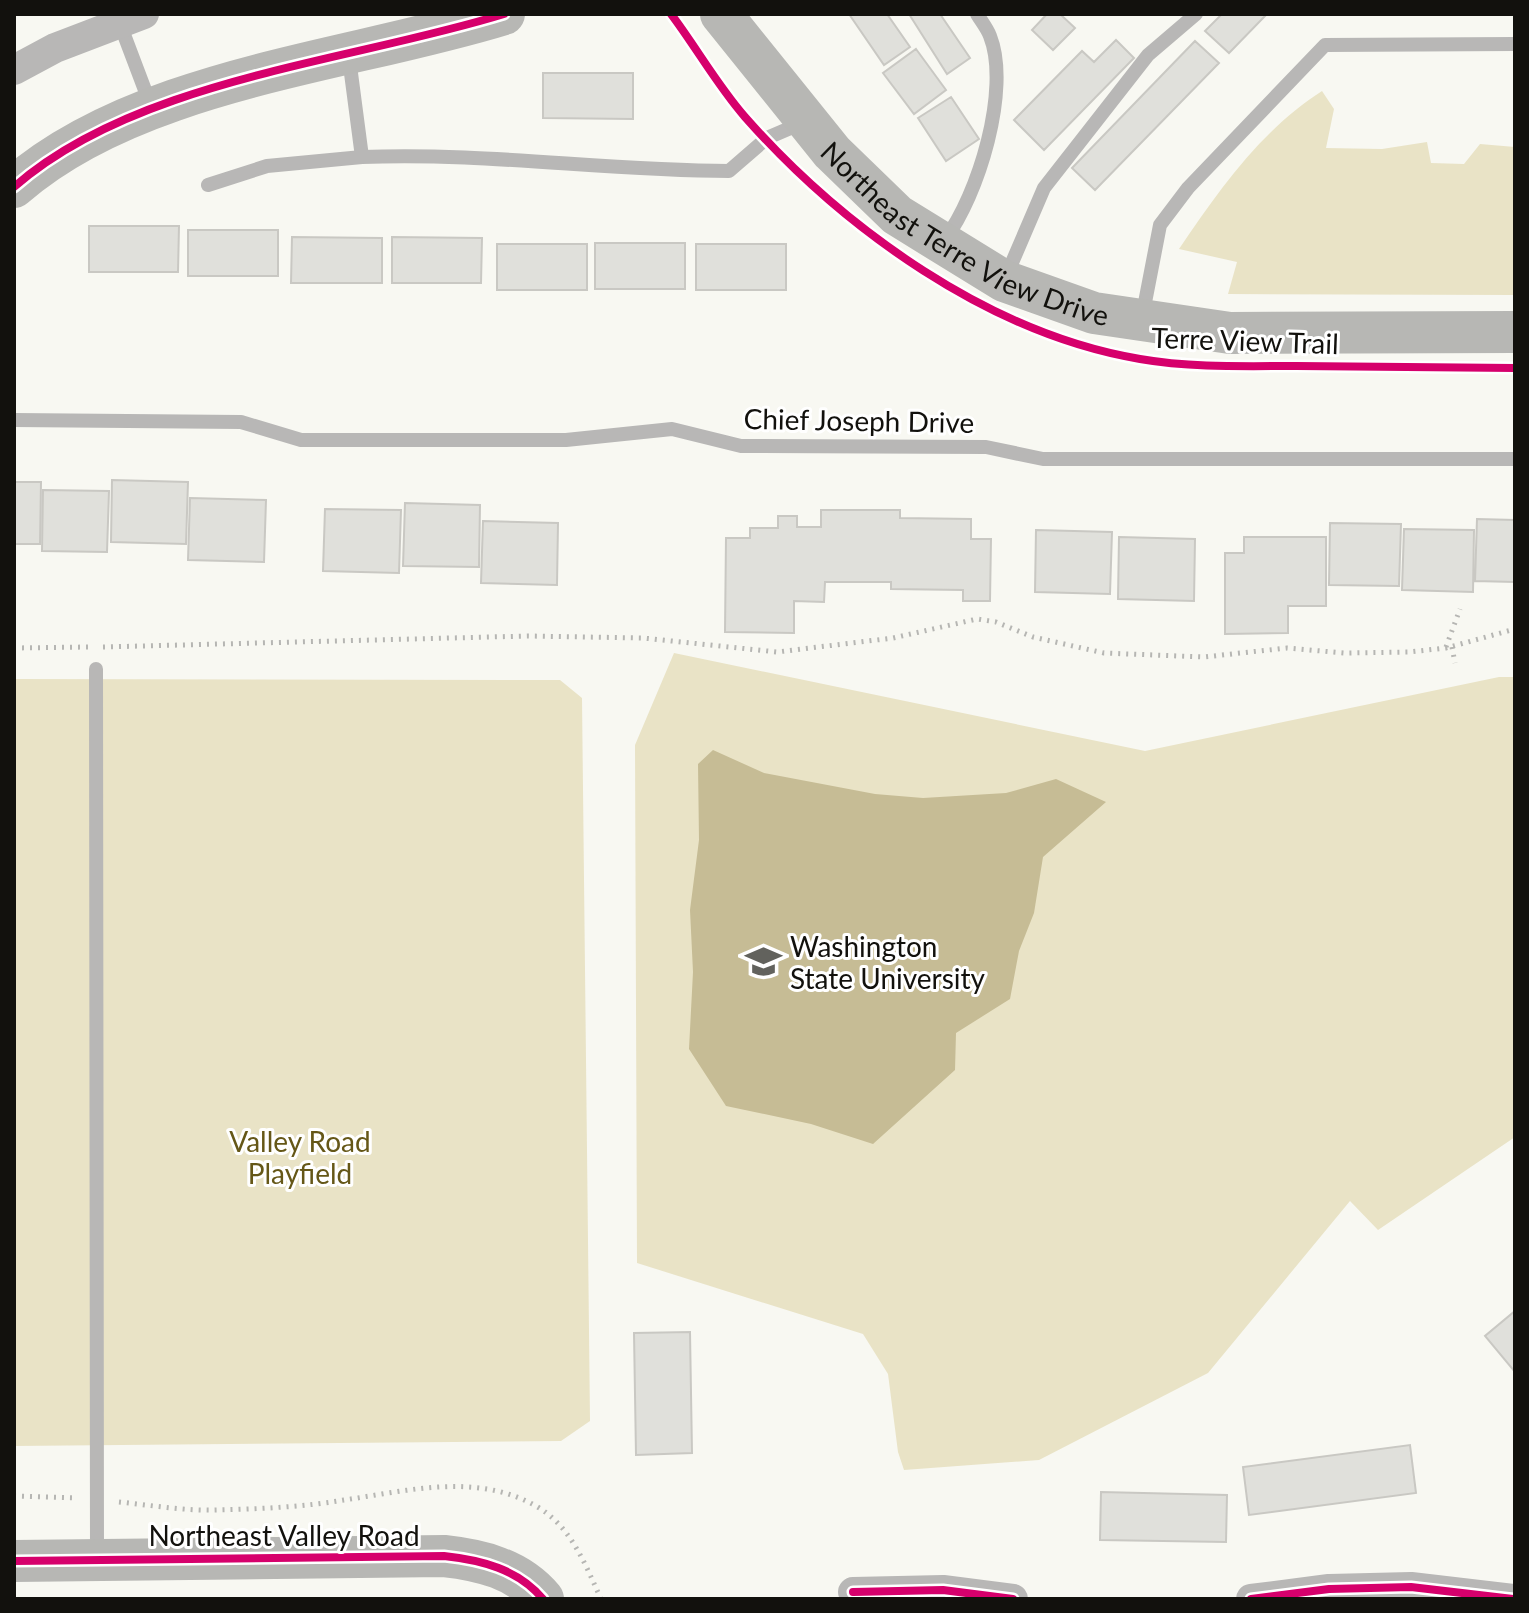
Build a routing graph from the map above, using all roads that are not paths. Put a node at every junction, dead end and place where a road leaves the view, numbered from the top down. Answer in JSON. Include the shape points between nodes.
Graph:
{"nodes":[{"id":1,"x":504,"y":14,"type":"edge"},
{"id":2,"x":721,"y":14,"type":"edge"},
{"id":3,"x":977,"y":14,"type":"edge"},
{"id":4,"x":1196,"y":14,"type":"edge"},
{"id":5,"x":132,"y":19,"type":"edge"},
{"id":6,"x":1515,"y":44,"type":"edge"},
{"id":7,"x":349,"y":56,"type":"junction"},
{"id":8,"x":14,"y":70,"type":"edge"},
{"id":9,"x":152,"y":110,"type":"junction"},
{"id":10,"x":806,"y":121,"type":"junction"},
{"id":11,"x":362,"y":157,"type":"junction"},
{"id":12,"x":208,"y":185,"type":"dead end"},
{"id":13,"x":14,"y":187,"type":"edge"},
{"id":14,"x":942,"y":243,"type":"junction"},
{"id":15,"x":1004,"y":281,"type":"junction"},
{"id":16,"x":1141,"y":322,"type":"junction"},
{"id":17,"x":1515,"y":332,"type":"edge"},
{"id":18,"x":14,"y":420,"type":"edge"},
{"id":19,"x":1515,"y":459,"type":"edge"},
{"id":20,"x":96,"y":669,"type":"dead end"},
{"id":21,"x":97,"y":1559,"type":"junction"},
{"id":22,"x":14,"y":1561,"type":"edge"},
{"id":23,"x":853,"y":1592,"type":"dead end"},
{"id":24,"x":543,"y":1599,"type":"edge"},
{"id":25,"x":1013,"y":1599,"type":"edge"},
{"id":26,"x":1251,"y":1599,"type":"edge"},
{"id":27,"x":1513,"y":1599,"type":"edge"}],
"edges":[{"from":1,"to":7,"type":"street"},
{"from":2,"to":10,"type":"street","name":"Northeast Terre View Drive"},
{"from":3,"to":14,"type":"lane","via":[[991,37],[993,114],[962,217]]},
{"from":4,"to":15,"type":"lane","via":[[1148,55],[1044,188]]},
{"from":5,"to":8,"type":"street"},
{"from":5,"to":9,"type":"lane"},
{"from":6,"to":16,"type":"lane","via":[[1325,45],[1188,188],[1160,225]]},
{"from":7,"to":9,"type":"street","via":[[205,90]]},
{"from":7,"to":11,"type":"lane"},
{"from":9,"to":13,"type":"street","via":[[65,147]]},
{"from":10,"to":11,"type":"lane","via":[[767,138],[729,171],[641,171],[434,154]]},
{"from":10,"to":14,"type":"street","name":"Northeast Terre View Drive","via":[[897,215]]},
{"from":11,"to":12,"type":"lane","via":[[267,166]]},
{"from":14,"to":15,"type":"street","name":"Northeast Terre View Drive"},
{"from":15,"to":16,"type":"street","name":"Northeast Terre View Drive","via":[[1094,313]]},
{"from":16,"to":17,"type":"street","name":"Northeast Terre View Drive","via":[[1230,333]]},
{"from":18,"to":19,"type":"lane","name":"Chief Joseph Drive","via":[[241,422],[301,440],[566,440],[672,429],[741,446],[986,447],[1043,459]]},
{"from":20,"to":21,"type":"lane"},
{"from":21,"to":22,"type":"street","name":"Northeast Valley Road"},
{"from":21,"to":24,"type":"street","name":"Northeast Valley Road","via":[[444,1556],[498,1567]]},
{"from":23,"to":25,"type":"street","via":[[943,1590]]},
{"from":26,"to":27,"type":"street","via":[[1329,1589],[1411,1587]]}]}
